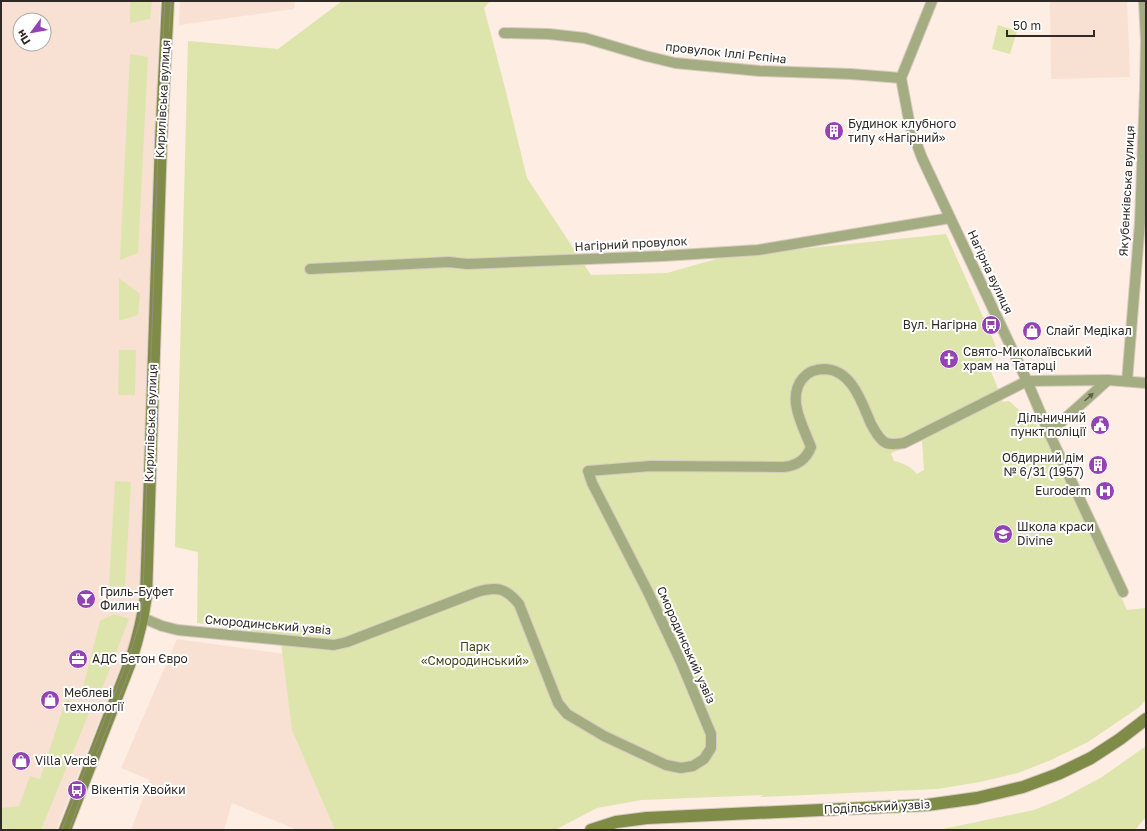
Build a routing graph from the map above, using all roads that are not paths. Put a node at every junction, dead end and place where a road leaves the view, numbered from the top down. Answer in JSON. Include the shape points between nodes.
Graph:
{"nodes":[{"id":1,"x":168,"y":1,"type":"edge"},
{"id":2,"x":932,"y":1,"type":"edge"},
{"id":3,"x":1144,"y":1,"type":"edge"},
{"id":4,"x":504,"y":33,"type":"dead end"},
{"id":5,"x":901,"y":78,"type":"junction"},
{"id":6,"x":950,"y":218,"type":"junction"},
{"id":7,"x":310,"y":269,"type":"dead end"},
{"id":8,"x":1108,"y":380,"type":"junction"},
{"id":9,"x":1027,"y":381,"type":"junction"},
{"id":10,"x":1127,"y":381,"type":"junction"},
{"id":11,"x":1146,"y":383,"type":"edge"},
{"id":12,"x":1049,"y":432,"type":"junction"},
{"id":13,"x":1123,"y":592,"type":"dead end"},
{"id":14,"x":143,"y":618,"type":"junction"},
{"id":15,"x":1146,"y":719,"type":"edge"},
{"id":16,"x":65,"y":830,"type":"edge"},
{"id":17,"x":591,"y":830,"type":"edge"}],
"edges":[{"from":1,"to":14,"type":"main road","name":"Кирилівська вулиця","via":[[160,148],[146,596]]},
{"from":2,"to":5,"type":"street"},
{"from":3,"to":10,"type":"street","name":"Якубенківська вулиця","via":[[1146,41],[1140,222]]},
{"from":4,"to":5,"type":"street","name":"провулок Іллі Рєпіна","via":[[585,38],[675,63],[760,71]]},
{"from":5,"to":6,"type":"street","name":"Нагірна вулиця","via":[[910,126]]},
{"from":6,"to":7,"type":"street","name":"Нагірний провулок","via":[[758,250],[600,259],[467,264],[449,262]]},
{"from":6,"to":9,"type":"street","name":"Нагірна вулиця"},
{"from":8,"to":9,"type":"street"},
{"from":8,"to":10,"type":"street"},
{"from":12,"to":8,"type":"street","one_way":true},
{"from":9,"to":12,"type":"street","name":"Нагірна вулиця"},
{"from":9,"to":14,"type":"street","name":"Смородинський узвіз","via":[[904,443],[894,444],[885,442],[876,434],[857,392],[846,378],[831,370],[816,369],[799,383],[795,396],[799,417],[811,447],[808,456],[799,464],[783,467],[651,466],[588,471],[681,662],[711,734],[711,748],[704,760],[692,766],[681,768],[666,765],[604,736],[567,714],[558,703],[519,604],[512,595],[501,589],[489,588],[477,592],[348,642],[334,645],[178,630]]},
{"from":10,"to":11,"type":"street"},
{"from":12,"to":13,"type":"street","name":"Нагірна вулиця"},
{"from":14,"to":16,"type":"main road","name":"Кирилівська вулиця","via":[[131,660]]},
{"from":15,"to":17,"type":"main road","name":"Подільський узвіз","via":[[1091,758],[1058,774],[1023,787],[977,798],[927,805],[647,818],[616,822]]}]}
